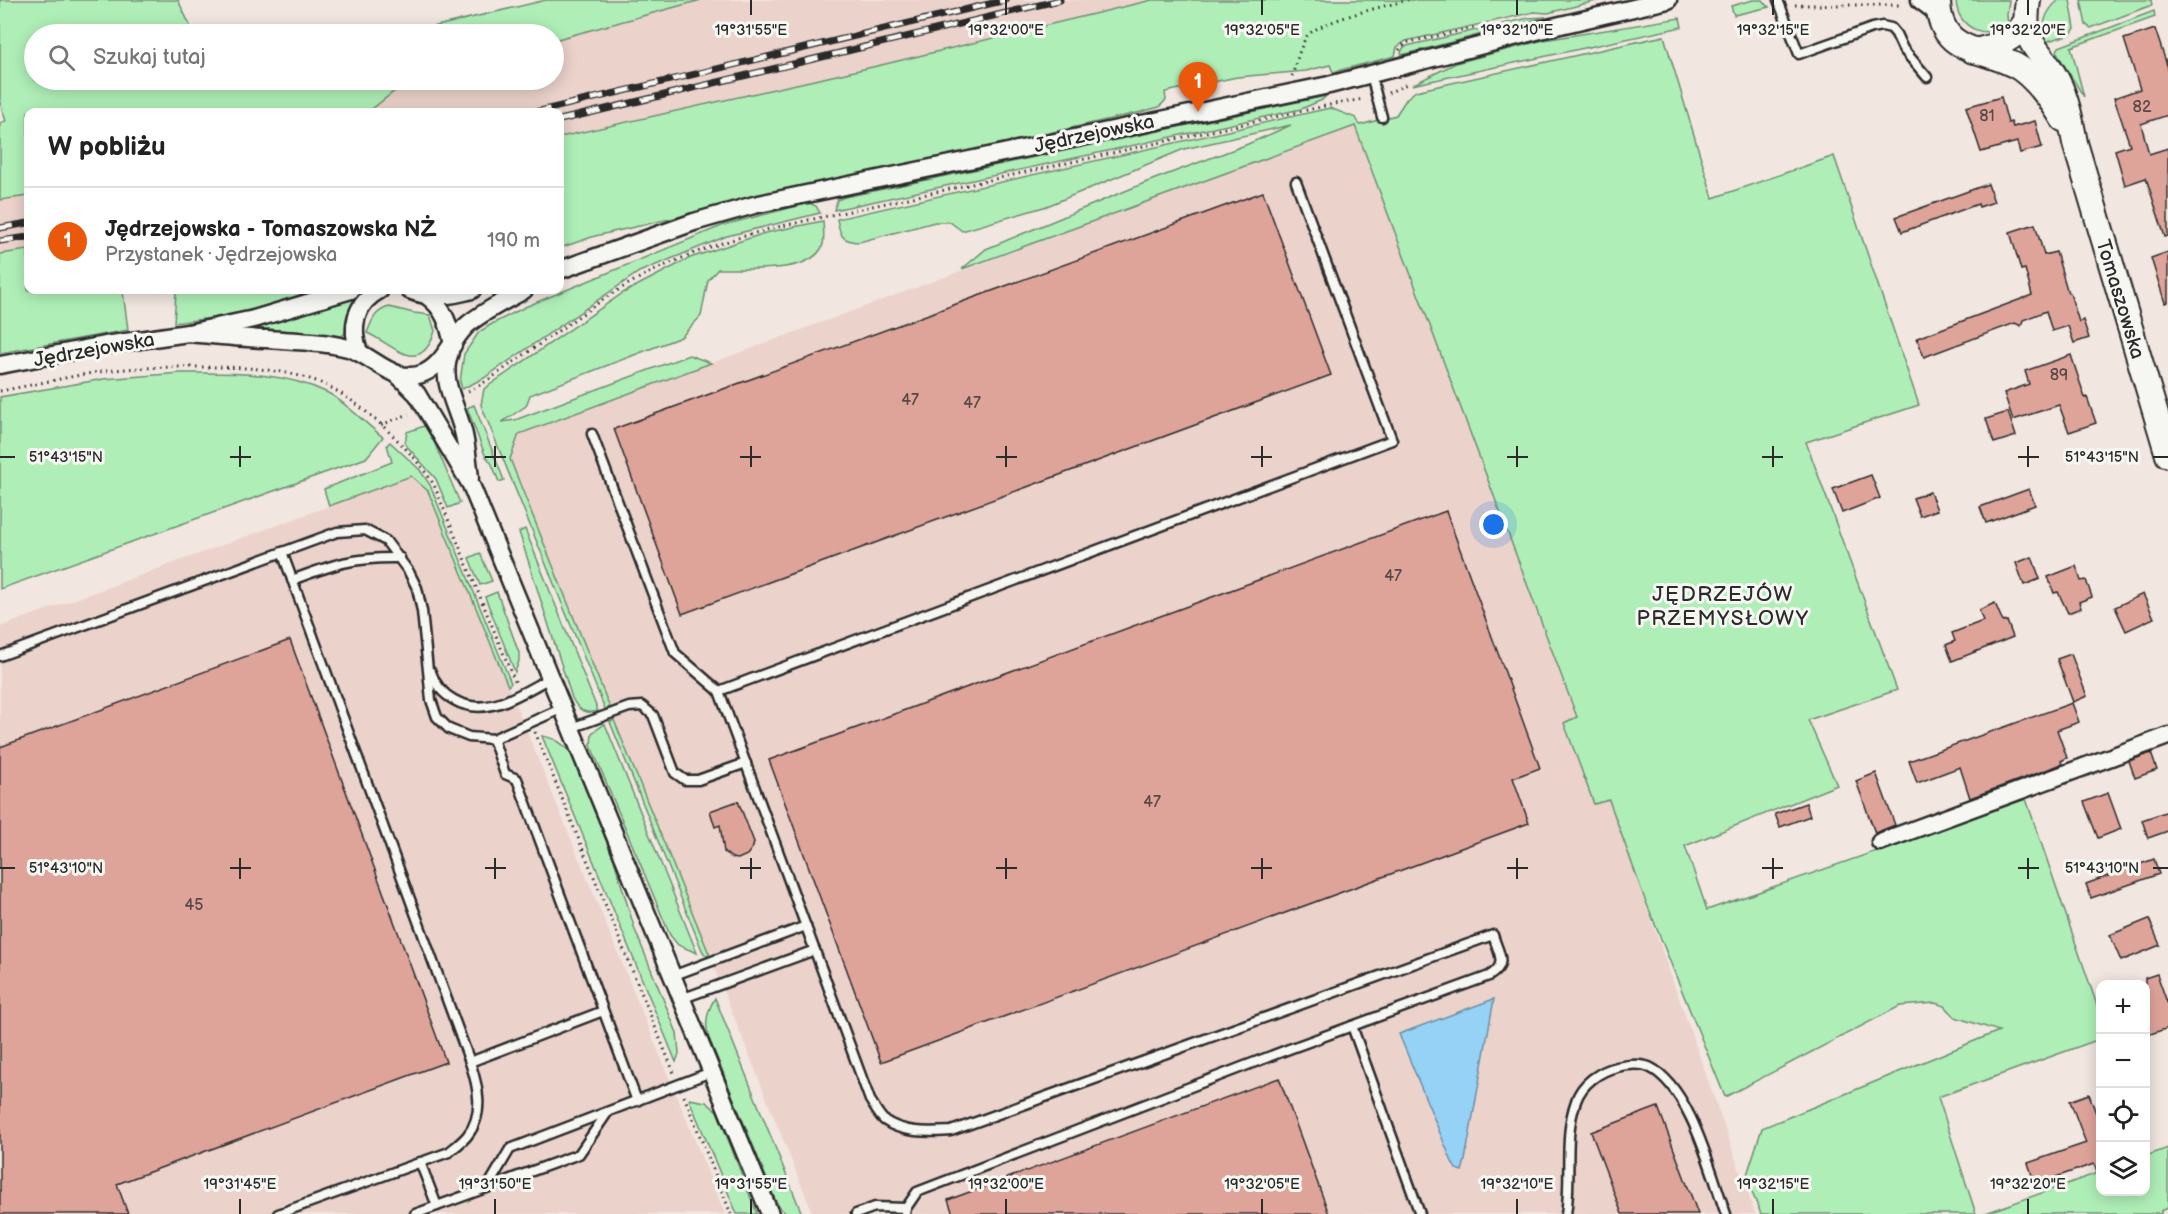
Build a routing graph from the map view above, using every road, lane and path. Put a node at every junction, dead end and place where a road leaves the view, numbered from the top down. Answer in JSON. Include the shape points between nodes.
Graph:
{"nodes":[{"id":1,"x":1408,"y":0,"type":"edge"},
{"id":2,"x":1668,"y":0,"type":"edge"},
{"id":3,"x":1920,"y":0,"type":"edge"},
{"id":4,"x":1779,"y":3,"type":"edge"},
{"id":5,"x":1899,"y":5,"type":"dead end"},
{"id":6,"x":2029,"y":7,"type":"edge"},
{"id":7,"x":1939,"y":8,"type":"edge"},
{"id":8,"x":1973,"y":51,"type":"junction"},
{"id":9,"x":1371,"y":75,"type":"junction"},
{"id":10,"x":1292,"y":76,"type":"dead end"},
{"id":11,"x":1927,"y":77,"type":"dead end"},
{"id":12,"x":1334,"y":104,"type":"dead end"},
{"id":13,"x":1382,"y":117,"type":"dead end"},
{"id":14,"x":2075,"y":143,"type":"junction"},
{"id":15,"x":1296,"y":182,"type":"dead end"},
{"id":16,"x":564,"y":269,"type":"edge"},
{"id":17,"x":338,"y":294,"type":"edge"},
{"id":18,"x":374,"y":294,"type":"edge"},
{"id":19,"x":421,"y":294,"type":"edge"},
{"id":20,"x":457,"y":294,"type":"edge"},
{"id":21,"x":517,"y":294,"type":"edge"},
{"id":22,"x":427,"y":296,"type":"junction"},
{"id":23,"x":188,"y":333,"type":"junction"},
{"id":24,"x":453,"y":345,"type":"junction"},
{"id":25,"x":359,"y":352,"type":"junction"},
{"id":26,"x":0,"y":365,"type":"edge"},
{"id":27,"x":397,"y":374,"type":"junction"},
{"id":28,"x":471,"y":390,"type":"dead end"},
{"id":29,"x":0,"y":391,"type":"edge"},
{"id":30,"x":410,"y":413,"type":"dead end"},
{"id":31,"x":380,"y":425,"type":"junction"},
{"id":32,"x":592,"y":434,"type":"dead end"},
{"id":33,"x":2168,"y":455,"type":"edge"},
{"id":34,"x":471,"y":485,"type":"junction"},
{"id":35,"x":282,"y":552,"type":"junction"},
{"id":36,"x":400,"y":558,"type":"junction"},
{"id":37,"x":292,"y":580,"type":"junction"},
{"id":38,"x":0,"y":656,"type":"edge"},
{"id":39,"x":427,"y":663,"type":"junction"},
{"id":40,"x":550,"y":678,"type":"junction"},
{"id":41,"x":719,"y":691,"type":"junction"},
{"id":42,"x":519,"y":693,"type":"junction"},
{"id":43,"x":563,"y":708,"type":"junction"},
{"id":44,"x":531,"y":723,"type":"junction"},
{"id":45,"x":571,"y":728,"type":"junction"},
{"id":46,"x":2168,"y":736,"type":"edge"},
{"id":47,"x":493,"y":738,"type":"junction"},
{"id":48,"x":746,"y":763,"type":"junction"},
{"id":49,"x":1880,"y":842,"type":"dead end"},
{"id":50,"x":806,"y":926,"type":"junction"},
{"id":51,"x":815,"y":950,"type":"junction"},
{"id":52,"x":672,"y":976,"type":"junction"},
{"id":53,"x":681,"y":999,"type":"junction"},
{"id":54,"x":603,"y":1011,"type":"junction"},
{"id":55,"x":1352,"y":1026,"type":"junction"},
{"id":56,"x":470,"y":1062,"type":"junction"},
{"id":57,"x":711,"y":1072,"type":"junction"},
{"id":58,"x":679,"y":1085,"type":"junction"},
{"id":59,"x":637,"y":1101,"type":"junction"},
{"id":60,"x":607,"y":1112,"type":"junction"},
{"id":61,"x":420,"y":1162,"type":"junction"},
{"id":62,"x":487,"y":1188,"type":"junction"},
{"id":63,"x":437,"y":1206,"type":"junction"},
{"id":64,"x":906,"y":1211,"type":"edge"},
{"id":65,"x":278,"y":1214,"type":"edge"},
{"id":66,"x":415,"y":1214,"type":"edge"},
{"id":67,"x":731,"y":1214,"type":"edge"},
{"id":68,"x":770,"y":1214,"type":"edge"},
{"id":69,"x":856,"y":1214,"type":"edge"},
{"id":70,"x":1420,"y":1214,"type":"edge"},
{"id":71,"x":1566,"y":1214,"type":"edge"},
{"id":72,"x":1726,"y":1214,"type":"edge"}],
"edges":[{"from":1,"to":10,"type":"path","via":[[1314,30],[1306,37]]},
{"from":2,"to":9,"type":"street","name":"Jędrzejowska"},
{"from":3,"to":7,"type":"street"},
{"from":4,"to":5,"type":"path"},
{"from":4,"to":11,"type":"lane","via":[[1799,54],[1882,26],[1891,28]]},
{"from":6,"to":8,"type":"street","via":[[2017,34]]},
{"from":6,"to":14,"type":"street","name":"Tomaszowska","via":[[2031,42],[2061,88]]},
{"from":7,"to":8,"type":"street","name":"Tomaszowska","via":[[1948,34]]},
{"from":8,"to":14,"type":"street","name":"Tomaszowska","via":[[2005,61],[2031,79],[2056,108]]},
{"from":9,"to":13,"type":"lane"},
{"from":9,"to":16,"type":"street","name":"Jędrzejowska","via":[[754,205]]},
{"from":12,"to":28,"type":"path","via":[[728,240],[647,274],[603,299]]},
{"from":14,"to":33,"type":"street","name":"Tomaszowska"},
{"from":15,"to":41,"type":"lane","via":[[1392,440]]},
{"from":17,"to":23,"type":"street","name":"Jędrzejowska","via":[[254,319]]},
{"from":18,"to":25,"type":"street","via":[[357,315],[354,333]]},
{"from":19,"to":22,"type":"street"},
{"from":20,"to":22,"type":"street"},
{"from":21,"to":24,"type":"street","via":[[476,318]]},
{"from":22,"to":24,"type":"street","via":[[445,316]]},
{"from":23,"to":25,"type":"street","name":"Jędrzejowska","via":[[304,341]]},
{"from":23,"to":26,"type":"street","name":"Jędrzejowska"},
{"from":24,"to":27,"type":"street","via":[[431,370],[421,375]]},
{"from":24,"to":34,"type":"street","via":[[445,372],[463,431]]},
{"from":25,"to":27,"type":"street","name":"Jędrzejowska"},
{"from":27,"to":34,"type":"street","via":[[417,394]]},
{"from":29,"to":31,"type":"path","via":[[99,372],[242,367],[284,372],[315,381],[339,393]]},
{"from":30,"to":31,"type":"path"},
{"from":31,"to":42,"type":"path","via":[[434,485]]},
{"from":32,"to":41,"type":"lane","via":[[675,653]]},
{"from":34,"to":40,"type":"street"},
{"from":35,"to":36,"type":"lane","via":[[337,532],[365,530],[386,541]]},
{"from":35,"to":37,"type":"lane"},
{"from":35,"to":38,"type":"lane"},
{"from":36,"to":37,"type":"lane","via":[[354,559]]},
{"from":36,"to":39,"type":"lane","via":[[417,588]]},
{"from":37,"to":56,"type":"lane"},
{"from":39,"to":42,"type":"lane","via":[[445,695],[462,704],[479,708],[497,705]]},
{"from":39,"to":47,"type":"lane","via":[[437,717],[449,729],[469,737]]},
{"from":40,"to":42,"type":"lane"},
{"from":40,"to":43,"type":"street"},
{"from":41,"to":48,"type":"lane"},
{"from":43,"to":44,"type":"lane"},
{"from":43,"to":45,"type":"street"},
{"from":44,"to":47,"type":"lane"},
{"from":44,"to":58,"type":"path"},
{"from":45,"to":48,"type":"lane","via":[[629,706],[642,706],[653,715],[675,773],[685,780],[698,780]]},
{"from":45,"to":52,"type":"street"},
{"from":46,"to":49,"type":"street"},
{"from":47,"to":54,"type":"lane","via":[[505,774],[517,779]]},
{"from":48,"to":50,"type":"lane"},
{"from":50,"to":51,"type":"lane"},
{"from":50,"to":52,"type":"lane"},
{"from":51,"to":53,"type":"lane"},
{"from":51,"to":55,"type":"lane","via":[[870,1100],[883,1120],[928,1133],[951,1131],[1493,935],[1502,960],[1498,971]]},
{"from":52,"to":53,"type":"street"},
{"from":53,"to":57,"type":"street"},
{"from":54,"to":56,"type":"lane"},
{"from":54,"to":59,"type":"lane"},
{"from":55,"to":64,"type":"lane","via":[[916,1192]]},
{"from":55,"to":70,"type":"lane"},
{"from":56,"to":61,"type":"lane","via":[[480,1100],[477,1118],[468,1135],[449,1152]]},
{"from":57,"to":58,"type":"lane"},
{"from":57,"to":68,"type":"street"},
{"from":58,"to":59,"type":"lane"},
{"from":58,"to":67,"type":"path"},
{"from":59,"to":60,"type":"lane"},
{"from":60,"to":62,"type":"lane","via":[[579,1154]]},
{"from":60,"to":62,"type":"lane","via":[[510,1149]]},
{"from":61,"to":63,"type":"lane"},
{"from":61,"to":65,"type":"lane"},
{"from":62,"to":63,"type":"lane"},
{"from":63,"to":66,"type":"lane"},
{"from":64,"to":69,"type":"lane","via":[[874,1207]]},
{"from":71,"to":72,"type":"lane","via":[[1570,1183],[1567,1156],[1577,1098],[1594,1078],[1624,1065],[1647,1066],[1678,1094]]}]}
